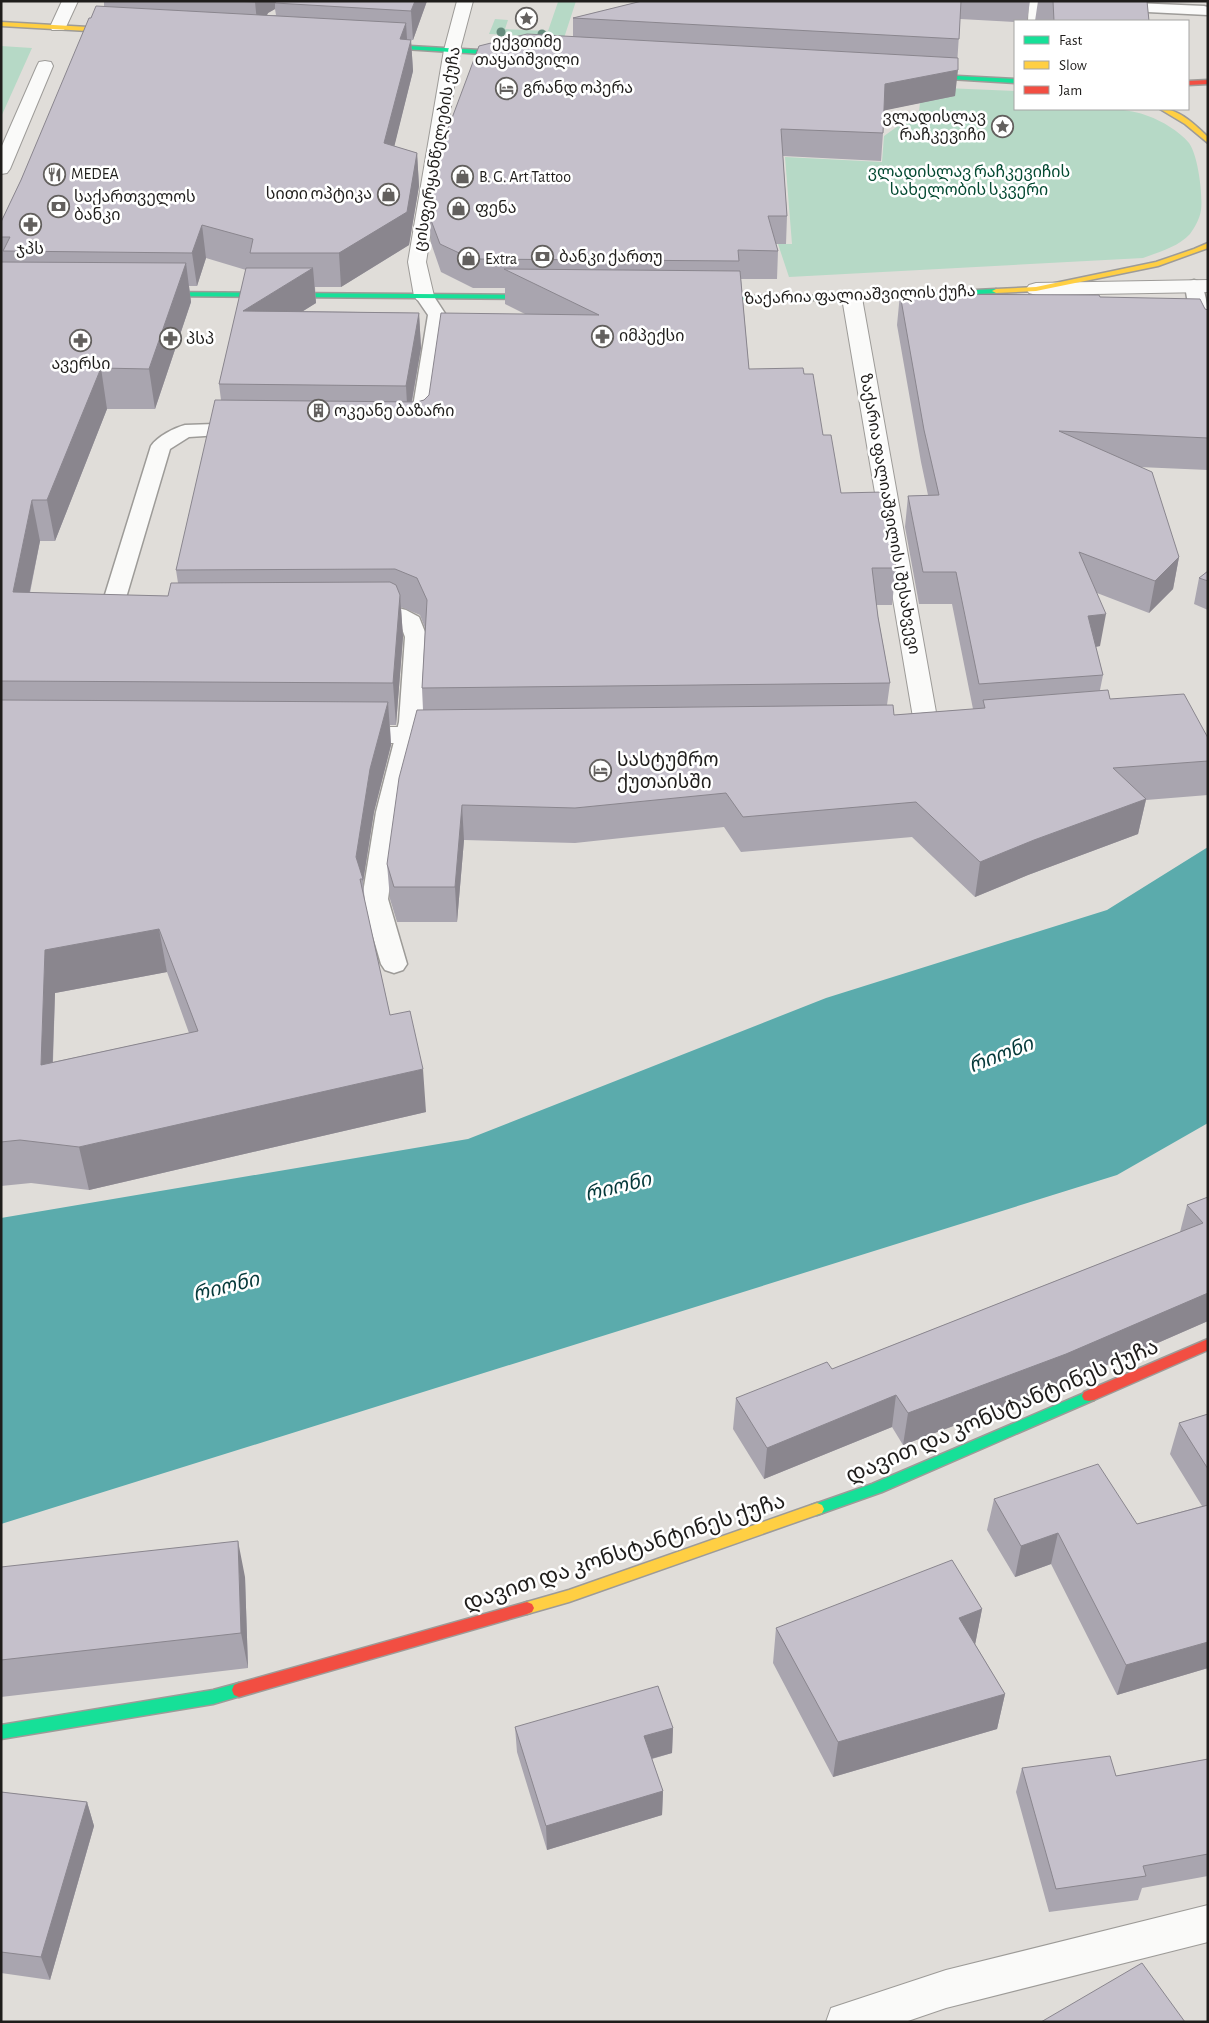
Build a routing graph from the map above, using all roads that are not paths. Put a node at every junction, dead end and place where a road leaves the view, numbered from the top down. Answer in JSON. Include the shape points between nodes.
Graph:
{"nodes":[{"id":1,"x":70,"y":1,"type":"edge"},
{"id":2,"x":465,"y":1,"type":"edge"},
{"id":3,"x":1035,"y":2,"type":"edge"},
{"id":4,"x":1204,"y":11,"type":"dead end"},
{"id":5,"x":1036,"y":20,"type":"edge"},
{"id":6,"x":1,"y":24,"type":"edge"},
{"id":7,"x":58,"y":27,"type":"junction"},
{"id":8,"x":138,"y":32,"type":"edge"},
{"id":9,"x":363,"y":45,"type":"edge"},
{"id":10,"x":452,"y":50,"type":"junction"},
{"id":11,"x":526,"y":55,"type":"edge"},
{"id":12,"x":45,"y":66,"type":"dead end"},
{"id":13,"x":907,"y":76,"type":"edge"},
{"id":14,"x":1014,"y":81,"type":"edge"},
{"id":15,"x":1208,"y":82,"type":"edge"},
{"id":16,"x":1189,"y":83,"type":"edge"},
{"id":17,"x":1167,"y":110,"type":"edge"},
{"id":18,"x":1208,"y":141,"type":"edge"},
{"id":19,"x":1,"y":169,"type":"edge"},
{"id":20,"x":1208,"y":245,"type":"edge"},
{"id":21,"x":1201,"y":286,"type":"edge"},
{"id":22,"x":1036,"y":289,"type":"junction"},
{"id":23,"x":139,"y":294,"type":"edge"},
{"id":24,"x":424,"y":296,"type":"junction"},
{"id":25,"x":553,"y":297,"type":"edge"},
{"id":26,"x":692,"y":298,"type":"edge"},
{"id":27,"x":852,"y":298,"type":"junction"},
{"id":28,"x":1208,"y":335,"type":"edge"},
{"id":29,"x":261,"y":429,"type":"edge"},
{"id":30,"x":399,"y":430,"type":"edge"},
{"id":31,"x":153,"y":616,"type":"edge"},
{"id":32,"x":349,"y":616,"type":"edge"},
{"id":33,"x":927,"y":729,"type":"edge"},
{"id":34,"x":468,"y":734,"type":"edge"},
{"id":35,"x":329,"y":735,"type":"edge"},
{"id":36,"x":409,"y":735,"type":"junction"},
{"id":37,"x":394,"y":964,"type":"dead end"},
{"id":38,"x":1208,"y":1344,"type":"edge"},
{"id":39,"x":1,"y":1732,"type":"edge"},
{"id":40,"x":1208,"y":1923,"type":"edge"},
{"id":41,"x":845,"y":2022,"type":"edge"}],
"edges":[{"from":1,"to":7,"type":"street"},
{"from":2,"to":10,"type":"street","name":"ცისფერყანწელების ქუჩა"},
{"from":3,"to":4,"type":"lane"},
{"from":3,"to":5,"type":"lane"},
{"from":6,"to":7,"type":"main road"},
{"from":7,"to":8,"type":"main road"},
{"from":9,"to":10,"type":"main road"},
{"from":10,"to":11,"type":"main road"},
{"from":10,"to":24,"type":"street","name":"ცისფერყანწელების ქუჩა","via":[[417,262]]},
{"from":12,"to":19,"type":"street"},
{"from":13,"to":14,"type":"main road"},
{"from":15,"to":16,"type":"main road"},
{"from":17,"to":18,"type":"main road","via":[[1199,130]]},
{"from":20,"to":22,"type":"main road","via":[[1158,264]]},
{"from":21,"to":22,"type":"street","name":"ზაქარია ფალიაშვილის ქუჩა"},
{"from":21,"to":28,"type":"lane","via":[[1199,312]]},
{"from":22,"to":27,"type":"main road","name":"ზაქარია ფალიაშვილის ქუჩა"},
{"from":23,"to":24,"type":"main road"},
{"from":24,"to":25,"type":"main road"},
{"from":24,"to":30,"type":"lane","via":[[436,315],[419,430]]},
{"from":26,"to":27,"type":"main road","name":"ზაქარია ფალიაშვილის ქუჩა"},
{"from":27,"to":33,"type":"street","name":"ზაქარია ფალიაშვილის I შესახვევი"},
{"from":29,"to":31,"type":"lane","via":[[185,431],[160,446],[114,601],[119,613]]},
{"from":32,"to":36,"type":"lane","via":[[398,615],[411,622],[416,637]]},
{"from":34,"to":36,"type":"street"},
{"from":35,"to":36,"type":"street"},
{"from":36,"to":37,"type":"lane","via":[[388,812],[375,898]]},
{"from":38,"to":39,"type":"main road","name":"დავით და კონსტანტინეს ქუჩა","via":[[877,1488],[569,1596],[213,1697]]},
{"from":40,"to":41,"type":"street","via":[[946,1989]]}]}
